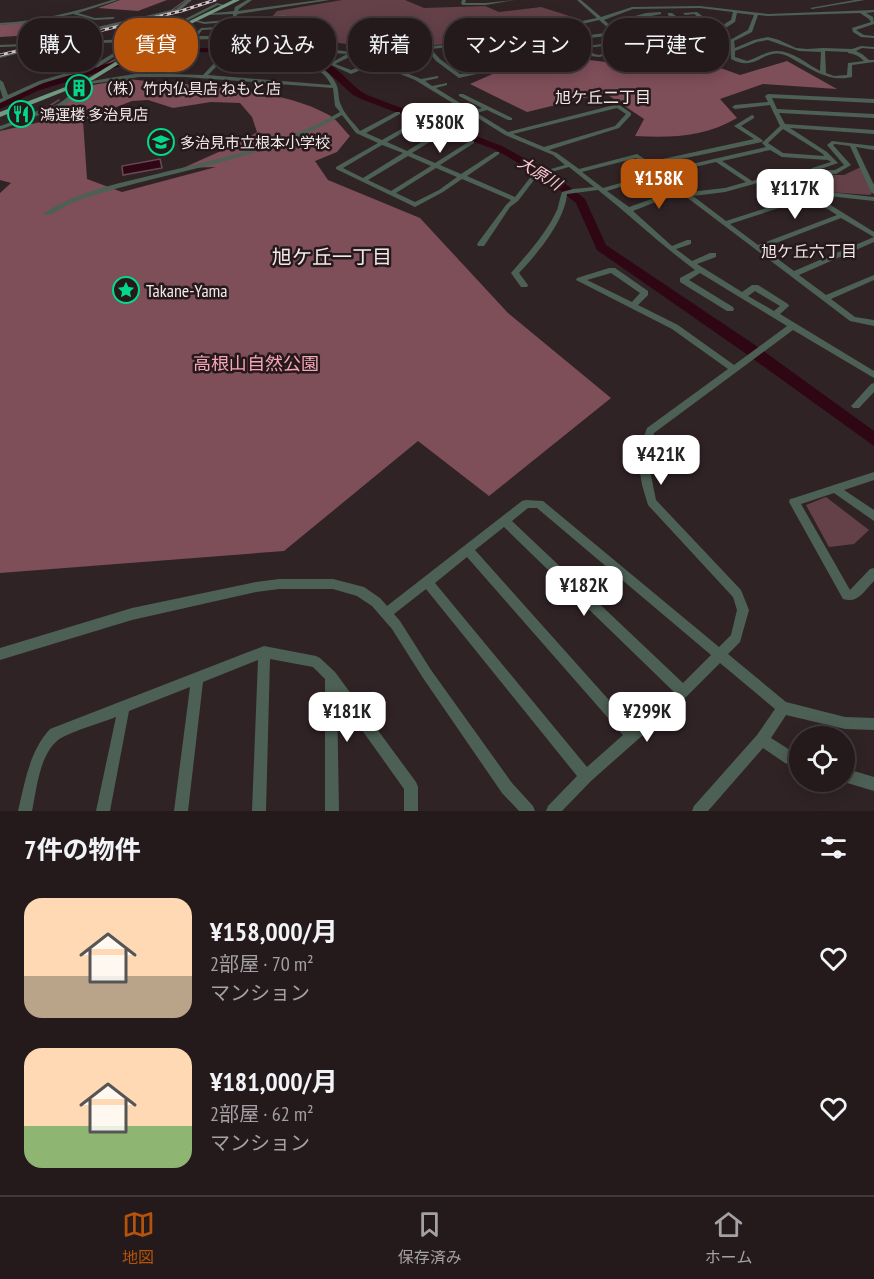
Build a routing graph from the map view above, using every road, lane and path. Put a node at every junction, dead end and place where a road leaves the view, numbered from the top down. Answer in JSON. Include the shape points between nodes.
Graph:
{"nodes":[{"id":1,"x":111,"y":0,"type":"edge"},
{"id":2,"x":183,"y":0,"type":"edge"},
{"id":3,"x":190,"y":0,"type":"edge"},
{"id":4,"x":237,"y":0,"type":"edge"},
{"id":5,"x":250,"y":0,"type":"edge"},
{"id":6,"x":328,"y":0,"type":"edge"},
{"id":7,"x":464,"y":0,"type":"edge"},
{"id":8,"x":513,"y":0,"type":"edge"},
{"id":9,"x":545,"y":0,"type":"edge"},
{"id":10,"x":552,"y":0,"type":"edge"},
{"id":11,"x":579,"y":0,"type":"edge"},
{"id":12,"x":863,"y":0,"type":"edge"},
{"id":13,"x":91,"y":1,"type":"edge"},
{"id":14,"x":490,"y":2,"type":"edge"},
{"id":15,"x":100,"y":5,"type":"junction"},
{"id":16,"x":225,"y":6,"type":"junction"},
{"id":17,"x":874,"y":11,"type":"edge"},
{"id":18,"x":165,"y":12,"type":"junction"},
{"id":19,"x":862,"y":12,"type":"junction"},
{"id":20,"x":74,"y":13,"type":"junction"},
{"id":21,"x":235,"y":13,"type":"junction"},
{"id":22,"x":735,"y":13,"type":"junction"},
{"id":23,"x":670,"y":14,"type":"junction"},
{"id":24,"x":646,"y":15,"type":"junction"},
{"id":25,"x":756,"y":15,"type":"junction"},
{"id":26,"x":774,"y":15,"type":"junction"},
{"id":27,"x":285,"y":16,"type":"dead end"},
{"id":28,"x":201,"y":17,"type":"junction"},
{"id":29,"x":113,"y":18,"type":"dead end"},
{"id":30,"x":234,"y":18,"type":"edge"},
{"id":31,"x":265,"y":18,"type":"edge"},
{"id":32,"x":631,"y":18,"type":"edge"},
{"id":33,"x":650,"y":18,"type":"edge"},
{"id":34,"x":675,"y":18,"type":"edge"},
{"id":35,"x":701,"y":18,"type":"edge"},
{"id":36,"x":198,"y":19,"type":"edge"},
{"id":37,"x":601,"y":19,"type":"junction"},
{"id":38,"x":591,"y":21,"type":"edge"},
{"id":39,"x":210,"y":23,"type":"edge"},
{"id":40,"x":729,"y":23,"type":"edge"},
{"id":41,"x":0,"y":24,"type":"edge"},
{"id":42,"x":102,"y":27,"type":"edge"},
{"id":43,"x":874,"y":37,"type":"edge"},
{"id":44,"x":18,"y":45,"type":"edge"},
{"id":45,"x":603,"y":45,"type":"edge"},
{"id":46,"x":0,"y":46,"type":"edge"},
{"id":47,"x":336,"y":46,"type":"edge"},
{"id":48,"x":342,"y":46,"type":"dead end"},
{"id":49,"x":874,"y":48,"type":"edge"},
{"id":50,"x":823,"y":49,"type":"junction"},
{"id":51,"x":732,"y":51,"type":"junction"},
{"id":52,"x":18,"y":52,"type":"edge"},
{"id":53,"x":850,"y":52,"type":"junction"},
{"id":54,"x":432,"y":53,"type":"edge"},
{"id":55,"x":603,"y":55,"type":"edge"},
{"id":56,"x":348,"y":56,"type":"edge"},
{"id":57,"x":0,"y":57,"type":"edge"},
{"id":58,"x":867,"y":61,"type":"junction"},
{"id":59,"x":874,"y":61,"type":"edge"},
{"id":60,"x":114,"y":64,"type":"edge"},
{"id":61,"x":444,"y":65,"type":"edge"},
{"id":62,"x":210,"y":71,"type":"edge"},
{"id":63,"x":348,"y":71,"type":"edge"},
{"id":64,"x":76,"y":72,"type":"edge"},
{"id":65,"x":324,"y":72,"type":"edge"},
{"id":66,"x":351,"y":72,"type":"edge"},
{"id":67,"x":399,"y":72,"type":"edge"},
{"id":68,"x":454,"y":72,"type":"edge"},
{"id":69,"x":477,"y":72,"type":"edge"},
{"id":70,"x":823,"y":73,"type":"junction"},
{"id":71,"x":206,"y":75,"type":"junction"},
{"id":72,"x":342,"y":76,"type":"dead end"},
{"id":73,"x":436,"y":77,"type":"dead end"},
{"id":74,"x":420,"y":81,"type":"junction"},
{"id":75,"x":0,"y":82,"type":"edge"},
{"id":76,"x":83,"y":83,"type":"junction"},
{"id":77,"x":445,"y":84,"type":"dead end"},
{"id":78,"x":335,"y":87,"type":"junction"},
{"id":79,"x":431,"y":88,"type":"junction"},
{"id":80,"x":68,"y":89,"type":"junction"},
{"id":81,"x":461,"y":95,"type":"dead end"},
{"id":82,"x":3,"y":99,"type":"edge"},
{"id":83,"x":820,"y":99,"type":"junction"},
{"id":84,"x":874,"y":102,"type":"edge"},
{"id":85,"x":772,"y":104,"type":"junction"},
{"id":86,"x":735,"y":107,"type":"dead end"},
{"id":87,"x":486,"y":108,"type":"junction"},
{"id":88,"x":343,"y":111,"type":"junction"},
{"id":89,"x":777,"y":111,"type":"junction"},
{"id":90,"x":398,"y":113,"type":"dead end"},
{"id":91,"x":471,"y":114,"type":"junction"},
{"id":92,"x":829,"y":114,"type":"junction"},
{"id":93,"x":0,"y":116,"type":"edge"},
{"id":94,"x":874,"y":116,"type":"edge"},
{"id":95,"x":752,"y":117,"type":"dead end"},
{"id":96,"x":510,"y":119,"type":"dead end"},
{"id":97,"x":419,"y":121,"type":"dead end"},
{"id":98,"x":783,"y":126,"type":"junction"},
{"id":99,"x":0,"y":128,"type":"edge"},
{"id":100,"x":839,"y":129,"type":"junction"},
{"id":101,"x":874,"y":132,"type":"edge"},
{"id":102,"x":362,"y":133,"type":"junction"},
{"id":103,"x":507,"y":134,"type":"junction"},
{"id":104,"x":382,"y":142,"type":"junction"},
{"id":105,"x":472,"y":142,"type":"dead end"},
{"id":106,"x":765,"y":144,"type":"junction"},
{"id":107,"x":853,"y":146,"type":"junction"},
{"id":108,"x":874,"y":148,"type":"edge"},
{"id":109,"x":545,"y":149,"type":"junction"},
{"id":110,"x":704,"y":151,"type":"junction"},
{"id":111,"x":408,"y":153,"type":"junction"},
{"id":112,"x":497,"y":153,"type":"dead end"},
{"id":113,"x":829,"y":158,"type":"junction"},
{"id":114,"x":717,"y":161,"type":"junction"},
{"id":115,"x":648,"y":164,"type":"junction"},
{"id":116,"x":436,"y":165,"type":"junction"},
{"id":117,"x":570,"y":165,"type":"junction"},
{"id":118,"x":579,"y":171,"type":"junction"},
{"id":119,"x":786,"y":173,"type":"junction"},
{"id":120,"x":661,"y":174,"type":"junction"},
{"id":121,"x":462,"y":177,"type":"junction"},
{"id":122,"x":364,"y":180,"type":"junction"},
{"id":123,"x":751,"y":183,"type":"junction"},
{"id":124,"x":602,"y":189,"type":"junction"},
{"id":125,"x":874,"y":192,"type":"edge"},
{"id":126,"x":392,"y":194,"type":"junction"},
{"id":127,"x":688,"y":195,"type":"junction"},
{"id":128,"x":810,"y":195,"type":"junction"},
{"id":129,"x":874,"y":199,"type":"edge"},
{"id":130,"x":516,"y":200,"type":"junction"},
{"id":131,"x":628,"y":210,"type":"junction"},
{"id":132,"x":46,"y":214,"type":"dead end"},
{"id":133,"x":842,"y":215,"type":"junction"},
{"id":134,"x":724,"y":224,"type":"junction"},
{"id":135,"x":874,"y":237,"type":"edge"},
{"id":136,"x":688,"y":242,"type":"dead end"},
{"id":137,"x":481,"y":244,"type":"dead end"},
{"id":138,"x":757,"y":248,"type":"junction"},
{"id":139,"x":671,"y":249,"type":"junction"},
{"id":140,"x":713,"y":255,"type":"dead end"},
{"id":141,"x":692,"y":264,"type":"junction"},
{"id":142,"x":700,"y":270,"type":"junction"},
{"id":143,"x":794,"y":273,"type":"junction"},
{"id":144,"x":874,"y":277,"type":"edge"},
{"id":145,"x":524,"y":285,"type":"dead end"},
{"id":146,"x":742,"y":296,"type":"junction"},
{"id":147,"x":825,"y":298,"type":"junction"},
{"id":148,"x":633,"y":306,"type":"junction"},
{"id":149,"x":730,"y":309,"type":"dead end"},
{"id":150,"x":774,"y":315,"type":"junction"},
{"id":151,"x":874,"y":323,"type":"edge"},
{"id":152,"x":792,"y":327,"type":"junction"},
{"id":153,"x":734,"y":369,"type":"junction"},
{"id":154,"x":874,"y":375,"type":"edge"},
{"id":155,"x":874,"y":386,"type":"edge"},
{"id":156,"x":856,"y":406,"type":"dead end"},
{"id":157,"x":874,"y":476,"type":"edge"},
{"id":158,"x":835,"y":489,"type":"junction"},
{"id":159,"x":874,"y":516,"type":"edge"},
{"id":160,"x":504,"y":521,"type":"junction"},
{"id":161,"x":468,"y":550,"type":"junction"},
{"id":162,"x":874,"y":573,"type":"edge"},
{"id":163,"x":427,"y":582,"type":"junction"},
{"id":164,"x":387,"y":613,"type":"junction"},
{"id":165,"x":264,"y":652,"type":"junction"},
{"id":166,"x":0,"y":654,"type":"edge"},
{"id":167,"x":720,"y":655,"type":"junction"},
{"id":168,"x":331,"y":676,"type":"junction"},
{"id":169,"x":197,"y":678,"type":"junction"},
{"id":170,"x":683,"y":692,"type":"junction"},
{"id":171,"x":124,"y":706,"type":"junction"},
{"id":172,"x":783,"y":708,"type":"junction"},
{"id":173,"x":874,"y":724,"type":"edge"},
{"id":174,"x":632,"y":736,"type":"junction"},
{"id":175,"x":762,"y":740,"type":"junction"},
{"id":176,"x":789,"y":757,"type":"edge"},
{"id":177,"x":586,"y":776,"type":"junction"},
{"id":178,"x":855,"y":778,"type":"edge"},
{"id":179,"x":874,"y":784,"type":"edge"},
{"id":180,"x":704,"y":810,"type":"edge"},
{"id":181,"x":25,"y":811,"type":"edge"},
{"id":182,"x":103,"y":811,"type":"edge"},
{"id":183,"x":180,"y":811,"type":"edge"},
{"id":184,"x":259,"y":811,"type":"edge"},
{"id":185,"x":332,"y":811,"type":"edge"},
{"id":186,"x":411,"y":811,"type":"edge"},
{"id":187,"x":528,"y":811,"type":"edge"},
{"id":188,"x":553,"y":811,"type":"edge"}],
"edges":[{"from":1,"to":15,"type":"street"},
{"from":2,"to":18,"type":"street"},
{"from":3,"to":18,"type":"street","via":[[177,10]]},
{"from":4,"to":16,"type":"main road"},
{"from":5,"to":21,"type":"street"},
{"from":6,"to":21,"type":"street"},
{"from":7,"to":14,"type":"street","via":[[463,4]]},
{"from":8,"to":14,"type":"street"},
{"from":9,"to":10,"type":"street"},
{"from":11,"to":37,"type":"street"},
{"from":12,"to":26,"type":"street"},
{"from":13,"to":15,"type":"street"},
{"from":15,"to":20,"type":"street"},
{"from":16,"to":28,"type":"main road"},
{"from":16,"to":28,"type":"street","via":[[218,4]]},
{"from":17,"to":19,"type":"street"},
{"from":18,"to":42,"type":"street"},
{"from":19,"to":26,"type":"street"},
{"from":19,"to":43,"type":"street","via":[[873,23],[854,29],[855,32]]},
{"from":20,"to":29,"type":"street","via":[[95,19]]},
{"from":20,"to":41,"type":"street"},
{"from":21,"to":28,"type":"street"},
{"from":21,"to":30,"type":"street"},
{"from":22,"to":25,"type":"street"},
{"from":22,"to":37,"type":"street","via":[[700,7],[632,8]]},
{"from":22,"to":40,"type":"street"},
{"from":23,"to":24,"type":"street"},
{"from":23,"to":34,"type":"street"},
{"from":23,"to":35,"type":"street","via":[[695,14]]},
{"from":24,"to":32,"type":"street"},
{"from":24,"to":33,"type":"street"},
{"from":25,"to":26,"type":"street"},
{"from":25,"to":51,"type":"street","via":[[750,31],[732,40]]},
{"from":27,"to":31,"type":"street"},
{"from":28,"to":36,"type":"main road"},
{"from":28,"to":39,"type":"street","via":[[204,23]]},
{"from":37,"to":38,"type":"street"},
{"from":44,"to":46,"type":"street"},
{"from":45,"to":55,"type":"street","via":[[583,47],[593,55]]},
{"from":47,"to":48,"type":"street"},
{"from":49,"to":53,"type":"street","via":[[861,47]]},
{"from":50,"to":51,"type":"street","via":[[797,50],[767,38]]},
{"from":50,"to":53,"type":"street"},
{"from":50,"to":70,"type":"street"},
{"from":51,"to":70,"type":"street","via":[[735,59],[748,63],[768,52],[784,53]]},
{"from":52,"to":57,"type":"street"},
{"from":53,"to":58,"type":"street"},
{"from":54,"to":61,"type":"street"},
{"from":56,"to":63,"type":"street","via":[[331,64]]},
{"from":58,"to":59,"type":"street"},
{"from":58,"to":70,"type":"street","via":[[850,64],[849,78]]},
{"from":60,"to":76,"type":"main road"},
{"from":62,"to":71,"type":"street"},
{"from":64,"to":82,"type":"street"},
{"from":65,"to":78,"type":"street"},
{"from":66,"to":72,"type":"street"},
{"from":67,"to":74,"type":"street"},
{"from":68,"to":69,"type":"street","via":[[459,76]]},
{"from":71,"to":76,"type":"street","via":[[140,75]]},
{"from":71,"to":78,"type":"street"},
{"from":73,"to":74,"type":"street"},
{"from":74,"to":79,"type":"street"},
{"from":75,"to":82,"type":"street"},
{"from":76,"to":80,"type":"main road"},
{"from":77,"to":79,"type":"street"},
{"from":78,"to":88,"type":"street","via":[[338,106]]},
{"from":79,"to":91,"type":"street"},
{"from":80,"to":93,"type":"main road"},
{"from":80,"to":99,"type":"street","via":[[75,91],[60,106]]},
{"from":81,"to":87,"type":"street"},
{"from":83,"to":84,"type":"street"},
{"from":83,"to":85,"type":"street","via":[[768,96]]},
{"from":83,"to":92,"type":"street"},
{"from":85,"to":86,"type":"street"},
{"from":85,"to":89,"type":"street"},
{"from":87,"to":91,"type":"street"},
{"from":87,"to":96,"type":"street"},
{"from":88,"to":102,"type":"street"},
{"from":88,"to":132,"type":"street","via":[[327,123],[278,144],[98,192]]},
{"from":89,"to":92,"type":"street"},
{"from":89,"to":98,"type":"street"},
{"from":90,"to":102,"type":"street"},
{"from":91,"to":103,"type":"street"},
{"from":91,"to":111,"type":"street"},
{"from":92,"to":94,"type":"street"},
{"from":92,"to":100,"type":"street"},
{"from":95,"to":106,"type":"street","via":[[737,126]]},
{"from":97,"to":104,"type":"street"},
{"from":98,"to":100,"type":"street"},
{"from":98,"to":106,"type":"street"},
{"from":98,"to":113,"type":"street"},
{"from":100,"to":101,"type":"street"},
{"from":102,"to":104,"type":"street"},
{"from":103,"to":109,"type":"street"},
{"from":103,"to":109,"type":"street","via":[[618,106],[629,114],[617,127]]},
{"from":104,"to":111,"type":"street"},
{"from":104,"to":122,"type":"street","via":[[338,168]]},
{"from":105,"to":116,"type":"street"},
{"from":106,"to":110,"type":"street"},
{"from":106,"to":113,"type":"street","via":[[782,155]]},
{"from":106,"to":114,"type":"street"},
{"from":107,"to":108,"type":"street"},
{"from":107,"to":119,"type":"street","via":[[837,142],[830,145],[848,165],[840,171]]},
{"from":107,"to":125,"type":"street"},
{"from":109,"to":117,"type":"street"},
{"from":110,"to":114,"type":"street"},
{"from":110,"to":115,"type":"street"},
{"from":111,"to":116,"type":"street"},
{"from":111,"to":122,"type":"street"},
{"from":112,"to":121,"type":"street"},
{"from":113,"to":119,"type":"street","via":[[836,163]]},
{"from":114,"to":120,"type":"street"},
{"from":114,"to":123,"type":"street"},
{"from":115,"to":118,"type":"street","via":[[637,156]]},
{"from":115,"to":120,"type":"street"},
{"from":116,"to":121,"type":"street"},
{"from":116,"to":126,"type":"street"},
{"from":117,"to":118,"type":"street"},
{"from":117,"to":130,"type":"street","via":[[535,176]]},
{"from":118,"to":124,"type":"street"},
{"from":119,"to":123,"type":"street"},
{"from":120,"to":124,"type":"street"},
{"from":120,"to":127,"type":"street"},
{"from":121,"to":126,"type":"street","via":[[415,205]]},
{"from":121,"to":130,"type":"street"},
{"from":122,"to":126,"type":"street"},
{"from":123,"to":127,"type":"street"},
{"from":124,"to":131,"type":"street"},
{"from":124,"to":145,"type":"street","via":[[564,193],[565,200],[542,239],[515,273]]},
{"from":127,"to":131,"type":"street","via":[[662,197]]},
{"from":127,"to":134,"type":"street"},
{"from":128,"to":129,"type":"street","via":[[829,193]]},
{"from":128,"to":133,"type":"street"},
{"from":128,"to":134,"type":"street"},
{"from":130,"to":137,"type":"street"},
{"from":131,"to":139,"type":"street"},
{"from":133,"to":135,"type":"street"},
{"from":133,"to":138,"type":"street"},
{"from":134,"to":138,"type":"street"},
{"from":135,"to":143,"type":"street"},
{"from":136,"to":139,"type":"street"},
{"from":138,"to":143,"type":"street"},
{"from":139,"to":141,"type":"street"},
{"from":140,"to":141,"type":"street"},
{"from":141,"to":142,"type":"street"},
{"from":142,"to":146,"type":"street"},
{"from":142,"to":149,"type":"street","via":[[683,280]]},
{"from":143,"to":147,"type":"street"},
{"from":144,"to":147,"type":"street"},
{"from":146,"to":150,"type":"street"},
{"from":146,"to":150,"type":"street","via":[[754,287],[785,306]]},
{"from":147,"to":151,"type":"street","via":[[853,319]]},
{"from":148,"to":148,"type":"street","via":[[612,295],[580,280],[612,270],[645,293]]},
{"from":148,"to":153,"type":"street","via":[[675,327]]},
{"from":150,"to":152,"type":"street"},
{"from":152,"to":153,"type":"street"},
{"from":152,"to":154,"type":"street"},
{"from":153,"to":167,"type":"street","via":[[650,431],[644,443],[646,485],[652,502],[737,594],[742,610],[740,625],[736,638]]},
{"from":155,"to":156,"type":"street"},
{"from":157,"to":158,"type":"street"},
{"from":158,"to":159,"type":"street"},
{"from":158,"to":162,"type":"street","via":[[794,502],[847,595],[853,595]]},
{"from":160,"to":161,"type":"street"},
{"from":160,"to":167,"type":"street","via":[[526,504],[539,504]]},
{"from":160,"to":170,"type":"street"},
{"from":161,"to":163,"type":"street"},
{"from":161,"to":174,"type":"street"},
{"from":163,"to":164,"type":"street"},
{"from":163,"to":177,"type":"street"},
{"from":164,"to":166,"type":"street","via":[[360,591],[333,584],[279,584],[132,614]]},
{"from":164,"to":187,"type":"street","via":[[507,788]]},
{"from":165,"to":168,"type":"street","via":[[316,662]]},
{"from":165,"to":169,"type":"street"},
{"from":165,"to":184,"type":"street"},
{"from":167,"to":170,"type":"street"},
{"from":167,"to":172,"type":"street"},
{"from":168,"to":185,"type":"street"},
{"from":168,"to":186,"type":"street","via":[[411,787]]},
{"from":169,"to":171,"type":"street"},
{"from":169,"to":183,"type":"street"},
{"from":170,"to":174,"type":"street"},
{"from":171,"to":181,"type":"street","via":[[55,734],[45,743]]},
{"from":171,"to":182,"type":"street"},
{"from":172,"to":173,"type":"street","via":[[845,723]]},
{"from":172,"to":175,"type":"street"},
{"from":174,"to":177,"type":"street"},
{"from":175,"to":176,"type":"street"},
{"from":175,"to":180,"type":"street"},
{"from":177,"to":188,"type":"street"},
{"from":178,"to":179,"type":"street"}]}
